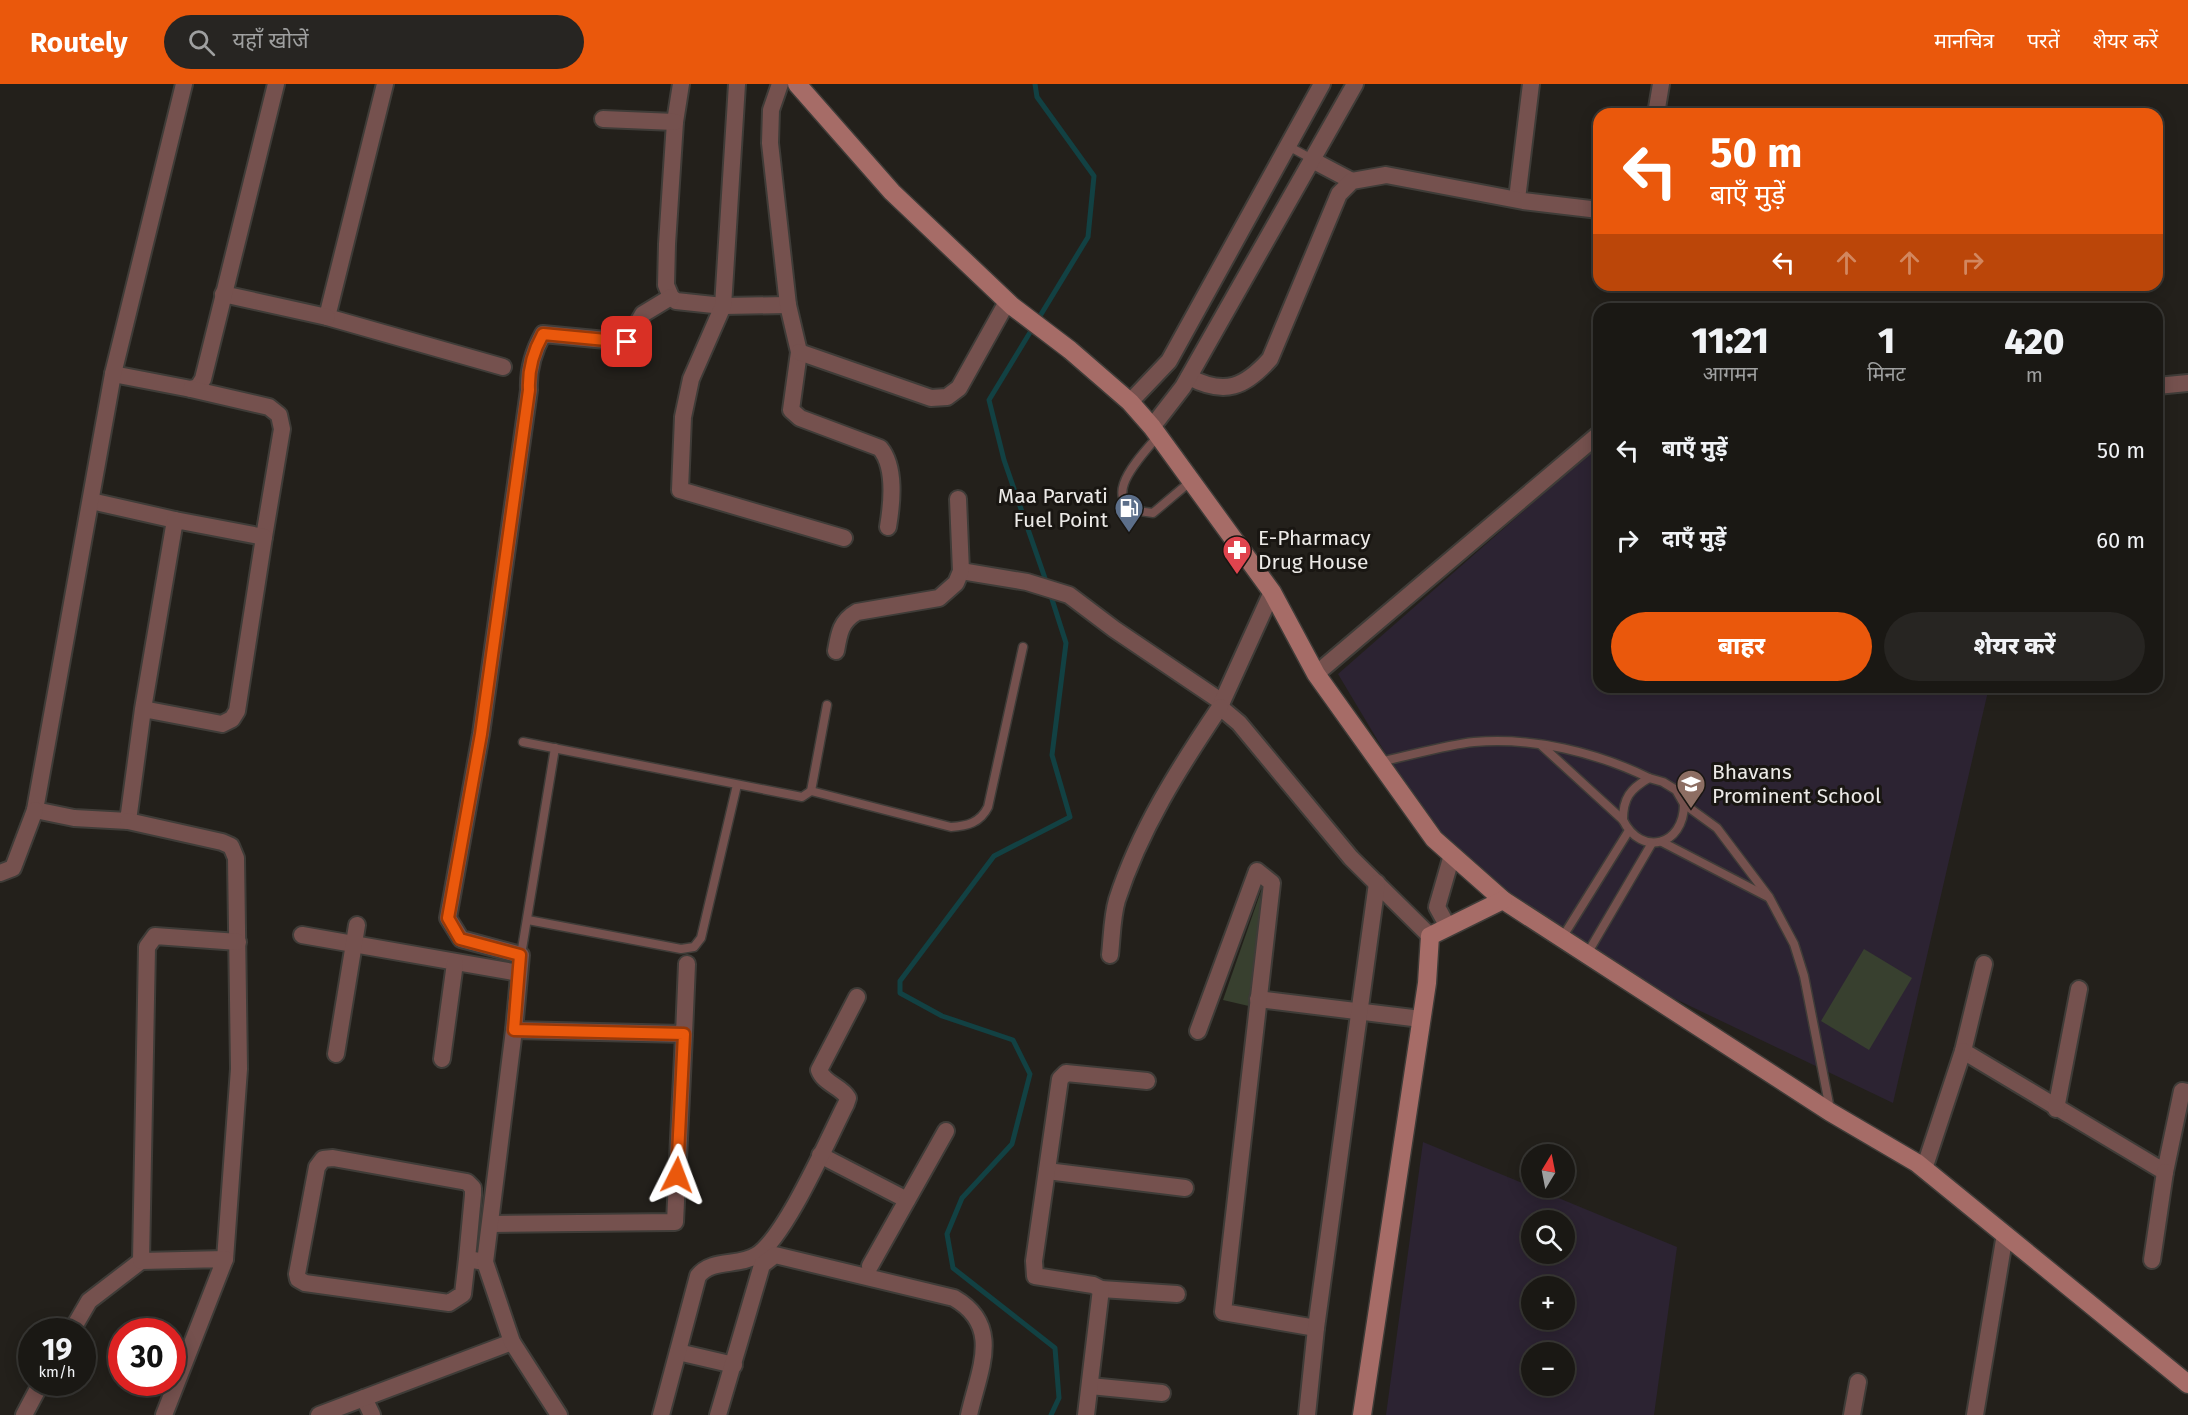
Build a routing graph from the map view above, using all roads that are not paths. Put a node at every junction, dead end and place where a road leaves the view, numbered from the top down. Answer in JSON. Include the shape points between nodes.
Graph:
{"nodes":[{"id":1,"x":184,"y":84,"type":"edge"},
{"id":2,"x":276,"y":84,"type":"edge"},
{"id":3,"x":385,"y":84,"type":"edge"},
{"id":4,"x":681,"y":84,"type":"edge"},
{"id":5,"x":737,"y":84,"type":"edge"},
{"id":6,"x":780,"y":84,"type":"edge"},
{"id":7,"x":797,"y":84,"type":"edge"},
{"id":8,"x":1322,"y":84,"type":"edge"},
{"id":9,"x":1355,"y":84,"type":"edge"},
{"id":10,"x":1531,"y":84,"type":"edge"},
{"id":11,"x":1661,"y":84,"type":"edge"},
{"id":12,"x":1657,"y":108,"type":"edge"},
{"id":13,"x":603,"y":119,"type":"dead end"},
{"id":14,"x":675,"y":122,"type":"junction"},
{"id":15,"x":1288,"y":146,"type":"junction"},
{"id":16,"x":1314,"y":161,"type":"junction"},
{"id":17,"x":1352,"y":181,"type":"junction"},
{"id":18,"x":1517,"y":200,"type":"junction"},
{"id":19,"x":1593,"y":209,"type":"edge"},
{"id":20,"x":223,"y":294,"type":"junction"},
{"id":21,"x":671,"y":297,"type":"junction"},
{"id":22,"x":1010,"y":304,"type":"junction"},
{"id":23,"x":788,"y":305,"type":"junction"},
{"id":24,"x":723,"y":306,"type":"junction"},
{"id":25,"x":327,"y":317,"type":"junction"},
{"id":26,"x":799,"y":352,"type":"junction"},
{"id":27,"x":503,"y":367,"type":"dead end"},
{"id":28,"x":113,"y":374,"type":"junction"},
{"id":29,"x":1190,"y":377,"type":"junction"},
{"id":30,"x":2188,"y":384,"type":"edge"},
{"id":31,"x":2163,"y":386,"type":"edge"},
{"id":32,"x":191,"y":389,"type":"junction"},
{"id":33,"x":1130,"y":402,"type":"junction"},
{"id":34,"x":1155,"y":431,"type":"junction"},
{"id":35,"x":1593,"y":439,"type":"edge"},
{"id":36,"x":1191,"y":481,"type":"junction"},
{"id":37,"x":958,"y":499,"type":"dead end"},
{"id":38,"x":91,"y":501,"type":"junction"},
{"id":39,"x":175,"y":520,"type":"junction"},
{"id":40,"x":888,"y":527,"type":"dead end"},
{"id":41,"x":264,"y":537,"type":"junction"},
{"id":42,"x":844,"y":538,"type":"dead end"},
{"id":43,"x":961,"y":571,"type":"junction"},
{"id":44,"x":1272,"y":592,"type":"junction"},
{"id":45,"x":1023,"y":646,"type":"dead end"},
{"id":46,"x":836,"y":651,"type":"dead end"},
{"id":47,"x":1316,"y":674,"type":"junction"},
{"id":48,"x":827,"y":705,"type":"dead end"},
{"id":49,"x":1221,"y":705,"type":"junction"},
{"id":50,"x":143,"y":709,"type":"junction"},
{"id":51,"x":523,"y":742,"type":"dead end"},
{"id":52,"x":1540,"y":745,"type":"junction"},
{"id":53,"x":555,"y":748,"type":"junction"},
{"id":54,"x":1379,"y":762,"type":"junction"},
{"id":55,"x":1649,"y":778,"type":"junction"},
{"id":56,"x":737,"y":785,"type":"junction"},
{"id":57,"x":811,"y":791,"type":"junction"},
{"id":58,"x":1684,"y":804,"type":"junction"},
{"id":59,"x":35,"y":810,"type":"junction"},
{"id":60,"x":1623,"y":820,"type":"junction"},
{"id":61,"x":128,"y":821,"type":"junction"},
{"id":62,"x":1628,"y":832,"type":"junction"},
{"id":63,"x":1662,"y":842,"type":"junction"},
{"id":64,"x":1652,"y":843,"type":"junction"},
{"id":65,"x":1452,"y":855,"type":"junction"},
{"id":66,"x":0,"y":873,"type":"edge"},
{"id":67,"x":1377,"y":883,"type":"junction"},
{"id":68,"x":1770,"y":897,"type":"junction"},
{"id":69,"x":1503,"y":900,"type":"junction"},
{"id":70,"x":528,"y":920,"type":"junction"},
{"id":71,"x":357,"y":925,"type":"dead end"},
{"id":72,"x":1448,"y":927,"type":"junction"},
{"id":73,"x":302,"y":935,"type":"dead end"},
{"id":74,"x":1430,"y":936,"type":"junction"},
{"id":75,"x":1562,"y":938,"type":"junction"},
{"id":76,"x":238,"y":942,"type":"junction"},
{"id":77,"x":354,"y":944,"type":"junction"},
{"id":78,"x":1587,"y":954,"type":"junction"},
{"id":79,"x":520,"y":955,"type":"junction"},
{"id":80,"x":1110,"y":955,"type":"dead end"},
{"id":81,"x":455,"y":963,"type":"junction"},
{"id":82,"x":687,"y":964,"type":"dead end"},
{"id":83,"x":1984,"y":964,"type":"dead end"},
{"id":84,"x":519,"y":973,"type":"junction"},
{"id":85,"x":2079,"y":989,"type":"dead end"},
{"id":86,"x":857,"y":997,"type":"dead end"},
{"id":87,"x":1258,"y":999,"type":"junction"},
{"id":88,"x":1359,"y":1013,"type":"junction"},
{"id":89,"x":1421,"y":1019,"type":"junction"},
{"id":90,"x":514,"y":1030,"type":"junction"},
{"id":91,"x":1198,"y":1031,"type":"dead end"},
{"id":92,"x":684,"y":1034,"type":"junction"},
{"id":93,"x":1963,"y":1051,"type":"junction"},
{"id":94,"x":336,"y":1054,"type":"dead end"},
{"id":95,"x":442,"y":1059,"type":"dead end"},
{"id":96,"x":1147,"y":1081,"type":"dead end"},
{"id":97,"x":2188,"y":1092,"type":"edge"},
{"id":98,"x":2056,"y":1109,"type":"junction"},
{"id":99,"x":1830,"y":1112,"type":"junction"},
{"id":100,"x":946,"y":1131,"type":"dead end"},
{"id":101,"x":820,"y":1155,"type":"junction"},
{"id":102,"x":1924,"y":1169,"type":"junction"},
{"id":103,"x":1047,"y":1171,"type":"junction"},
{"id":104,"x":2165,"y":1172,"type":"junction"},
{"id":105,"x":1185,"y":1188,"type":"dead end"},
{"id":106,"x":907,"y":1200,"type":"junction"},
{"id":107,"x":490,"y":1224,"type":"junction"},
{"id":108,"x":2006,"y":1234,"type":"junction"},
{"id":109,"x":225,"y":1259,"type":"junction"},
{"id":110,"x":467,"y":1259,"type":"junction"},
{"id":111,"x":2152,"y":1260,"type":"dead end"},
{"id":112,"x":141,"y":1261,"type":"junction"},
{"id":113,"x":485,"y":1262,"type":"junction"},
{"id":114,"x":870,"y":1266,"type":"dead end"},
{"id":115,"x":1101,"y":1289,"type":"junction"},
{"id":116,"x":1177,"y":1294,"type":"dead end"},
{"id":117,"x":79,"y":1318,"type":"edge"},
{"id":118,"x":1316,"y":1328,"type":"junction"},
{"id":119,"x":512,"y":1342,"type":"junction"},
{"id":120,"x":678,"y":1352,"type":"junction"},
{"id":121,"x":734,"y":1365,"type":"junction"},
{"id":122,"x":1858,"y":1382,"type":"dead end"},
{"id":123,"x":2188,"y":1384,"type":"edge"},
{"id":124,"x":1090,"y":1386,"type":"junction"},
{"id":125,"x":1162,"y":1393,"type":"dead end"},
{"id":126,"x":34,"y":1396,"type":"edge"},
{"id":127,"x":364,"y":1398,"type":"junction"},
{"id":128,"x":24,"y":1415,"type":"edge"},
{"id":129,"x":164,"y":1415,"type":"edge"},
{"id":130,"x":318,"y":1415,"type":"edge"},
{"id":131,"x":372,"y":1415,"type":"edge"},
{"id":132,"x":559,"y":1415,"type":"edge"},
{"id":133,"x":661,"y":1415,"type":"edge"},
{"id":134,"x":718,"y":1415,"type":"edge"},
{"id":135,"x":969,"y":1415,"type":"edge"},
{"id":136,"x":1086,"y":1415,"type":"edge"},
{"id":137,"x":1307,"y":1415,"type":"edge"},
{"id":138,"x":1362,"y":1415,"type":"edge"},
{"id":139,"x":1852,"y":1415,"type":"edge"},
{"id":140,"x":1975,"y":1415,"type":"edge"}],
"edges":[{"from":1,"to":28,"type":"street"},
{"from":2,"to":20,"type":"street"},
{"from":3,"to":25,"type":"street"},
{"from":4,"to":14,"type":"street"},
{"from":5,"to":24,"type":"street"},
{"from":6,"to":23,"type":"street","via":[[771,110],[770,142]]},
{"from":7,"to":22,"type":"street","via":[[892,192]]},
{"from":8,"to":15,"type":"street"},
{"from":9,"to":16,"type":"street"},
{"from":10,"to":18,"type":"street"},
{"from":11,"to":12,"type":"street"},
{"from":13,"to":14,"type":"street"},
{"from":14,"to":21,"type":"street","via":[[666,285]]},
{"from":15,"to":16,"type":"lane"},
{"from":15,"to":33,"type":"street","via":[[1169,361]]},
{"from":16,"to":17,"type":"street"},
{"from":16,"to":29,"type":"street"},
{"from":17,"to":18,"type":"street","via":[[1386,175]]},
{"from":17,"to":29,"type":"street","via":[[1339,194],[1270,358],[1252,379],[1238,385],[1204,384]]},
{"from":18,"to":19,"type":"street"},
{"from":20,"to":25,"type":"street"},
{"from":20,"to":32,"type":"street","via":[[203,379]]},
{"from":21,"to":24,"type":"street","via":[[676,301]]},
{"from":21,"to":79,"type":"street","via":[[643,314],[627,342],[543,334],[528,374],[529,390],[481,734],[448,918],[460,939]]},
{"from":22,"to":26,"type":"street","via":[[959,388],[947,397],[931,398]]},
{"from":22,"to":33,"type":"street"},
{"from":23,"to":24,"type":"street"},
{"from":23,"to":26,"type":"street"},
{"from":24,"to":42,"type":"street","via":[[691,379],[683,417],[680,490]]},
{"from":25,"to":27,"type":"street"},
{"from":26,"to":40,"type":"street","via":[[791,402],[793,414],[880,448],[886,455],[891,491]]},
{"from":28,"to":32,"type":"street"},
{"from":28,"to":38,"type":"street"},
{"from":29,"to":34,"type":"street"},
{"from":30,"to":31,"type":"street"},
{"from":32,"to":41,"type":"street","via":[[269,407],[279,415],[282,429]]},
{"from":33,"to":34,"type":"street"},
{"from":34,"to":36,"type":"street"},
{"from":34,"to":36,"type":"lane","via":[[1126,474],[1121,490],[1127,503],[1152,513]]},
{"from":35,"to":47,"type":"street"},
{"from":36,"to":44,"type":"street"},
{"from":37,"to":43,"type":"street"},
{"from":38,"to":39,"type":"street"},
{"from":38,"to":59,"type":"street"},
{"from":39,"to":41,"type":"street"},
{"from":39,"to":50,"type":"street"},
{"from":41,"to":50,"type":"street","via":[[237,711],[222,724]]},
{"from":43,"to":46,"type":"street","via":[[957,583],[939,598],[857,612],[846,619]]},
{"from":43,"to":49,"type":"street","via":[[1069,595]]},
{"from":44,"to":47,"type":"street"},
{"from":44,"to":49,"type":"street"},
{"from":45,"to":57,"type":"lane","via":[[988,807],[969,826],[951,827]]},
{"from":47,"to":54,"type":"street"},
{"from":48,"to":57,"type":"lane"},
{"from":49,"to":67,"type":"street","via":[[1316,818]]},
{"from":49,"to":80,"type":"street","via":[[1146,825],[1117,902]]},
{"from":50,"to":61,"type":"street"},
{"from":51,"to":53,"type":"lane"},
{"from":52,"to":54,"type":"lane","via":[[1473,742]]},
{"from":52,"to":55,"type":"lane","via":[[1582,754]]},
{"from":52,"to":60,"type":"lane"},
{"from":53,"to":56,"type":"lane"},
{"from":53,"to":70,"type":"lane"},
{"from":54,"to":65,"type":"street","via":[[1434,839]]},
{"from":55,"to":58,"type":"lane","via":[[1676,790]]},
{"from":55,"to":60,"type":"lane","via":[[1632,788],[1623,803]]},
{"from":56,"to":57,"type":"lane","via":[[802,797]]},
{"from":56,"to":70,"type":"lane","via":[[701,938],[694,947],[681,949]]},
{"from":58,"to":63,"type":"lane","via":[[1684,820],[1676,834]]},
{"from":58,"to":68,"type":"lane","via":[[1717,828]]},
{"from":59,"to":61,"type":"street","via":[[74,818]]},
{"from":59,"to":66,"type":"street","via":[[13,868]]},
{"from":60,"to":62,"type":"lane"},
{"from":61,"to":76,"type":"street","via":[[231,846],[236,858]]},
{"from":62,"to":64,"type":"lane"},
{"from":62,"to":75,"type":"lane"},
{"from":63,"to":64,"type":"lane"},
{"from":63,"to":68,"type":"lane"},
{"from":64,"to":78,"type":"lane"},
{"from":65,"to":69,"type":"street"},
{"from":65,"to":72,"type":"street","via":[[1437,907]]},
{"from":67,"to":74,"type":"street"},
{"from":67,"to":88,"type":"street"},
{"from":68,"to":99,"type":"lane","via":[[1794,944],[1804,976]]},
{"from":69,"to":72,"type":"street"},
{"from":69,"to":75,"type":"street"},
{"from":70,"to":79,"type":"lane"},
{"from":71,"to":77,"type":"street"},
{"from":72,"to":74,"type":"street"},
{"from":73,"to":77,"type":"street"},
{"from":74,"to":89,"type":"street"},
{"from":75,"to":78,"type":"street"},
{"from":76,"to":109,"type":"street","via":[[239,1069]]},
{"from":76,"to":112,"type":"street","via":[[155,936],[147,947]]},
{"from":77,"to":81,"type":"street"},
{"from":77,"to":94,"type":"street"},
{"from":78,"to":99,"type":"street"},
{"from":79,"to":84,"type":"street"},
{"from":81,"to":84,"type":"street"},
{"from":81,"to":95,"type":"street"},
{"from":82,"to":92,"type":"street"},
{"from":83,"to":93,"type":"street"},
{"from":84,"to":90,"type":"street"},
{"from":85,"to":98,"type":"street"},
{"from":86,"to":101,"type":"street","via":[[819,1070],[822,1078],[848,1098]]},
{"from":87,"to":88,"type":"street"},
{"from":87,"to":91,"type":"street","via":[[1272,883],[1257,871]]},
{"from":87,"to":118,"type":"street","via":[[1223,1312]]},
{"from":88,"to":89,"type":"street"},
{"from":88,"to":118,"type":"street"},
{"from":89,"to":138,"type":"street"},
{"from":90,"to":92,"type":"street"},
{"from":90,"to":107,"type":"street"},
{"from":92,"to":107,"type":"street","via":[[675,1222]]},
{"from":93,"to":98,"type":"street"},
{"from":93,"to":102,"type":"street"},
{"from":96,"to":103,"type":"street","via":[[1066,1073],[1060,1079]]},
{"from":97,"to":104,"type":"street","via":[[2182,1091]]},
{"from":98,"to":104,"type":"street"},
{"from":99,"to":102,"type":"street"},
{"from":100,"to":106,"type":"street"},
{"from":101,"to":106,"type":"street"},
{"from":101,"to":120,"type":"street","via":[[771,1242],[756,1256],[711,1266],[698,1276]]},
{"from":102,"to":108,"type":"street"},
{"from":103,"to":105,"type":"street"},
{"from":103,"to":115,"type":"street","via":[[1035,1276]]},
{"from":104,"to":111,"type":"street"},
{"from":106,"to":114,"type":"street"},
{"from":107,"to":113,"type":"street"},
{"from":108,"to":123,"type":"street"},
{"from":108,"to":140,"type":"street"},
{"from":109,"to":112,"type":"street"},
{"from":109,"to":129,"type":"street"},
{"from":110,"to":110,"type":"street","via":[[463,1294],[449,1303],[298,1279],[315,1175],[323,1159],[467,1182],[473,1195]]},
{"from":110,"to":113,"type":"street"},
{"from":112,"to":117,"type":"street","via":[[89,1301]]},
{"from":113,"to":119,"type":"street"},
{"from":115,"to":116,"type":"street"},
{"from":115,"to":124,"type":"street"},
{"from":118,"to":137,"type":"street"},
{"from":119,"to":127,"type":"street"},
{"from":119,"to":132,"type":"street"},
{"from":120,"to":121,"type":"street"},
{"from":120,"to":133,"type":"street"},
{"from":121,"to":134,"type":"street"},
{"from":121,"to":135,"type":"street","via":[[762,1265],[775,1255],[954,1298],[964,1304],[980,1325],[986,1342]]},
{"from":122,"to":139,"type":"street"},
{"from":124,"to":125,"type":"street"},
{"from":124,"to":136,"type":"street"},
{"from":126,"to":128,"type":"street"},
{"from":127,"to":130,"type":"street"},
{"from":127,"to":131,"type":"street"}]}
